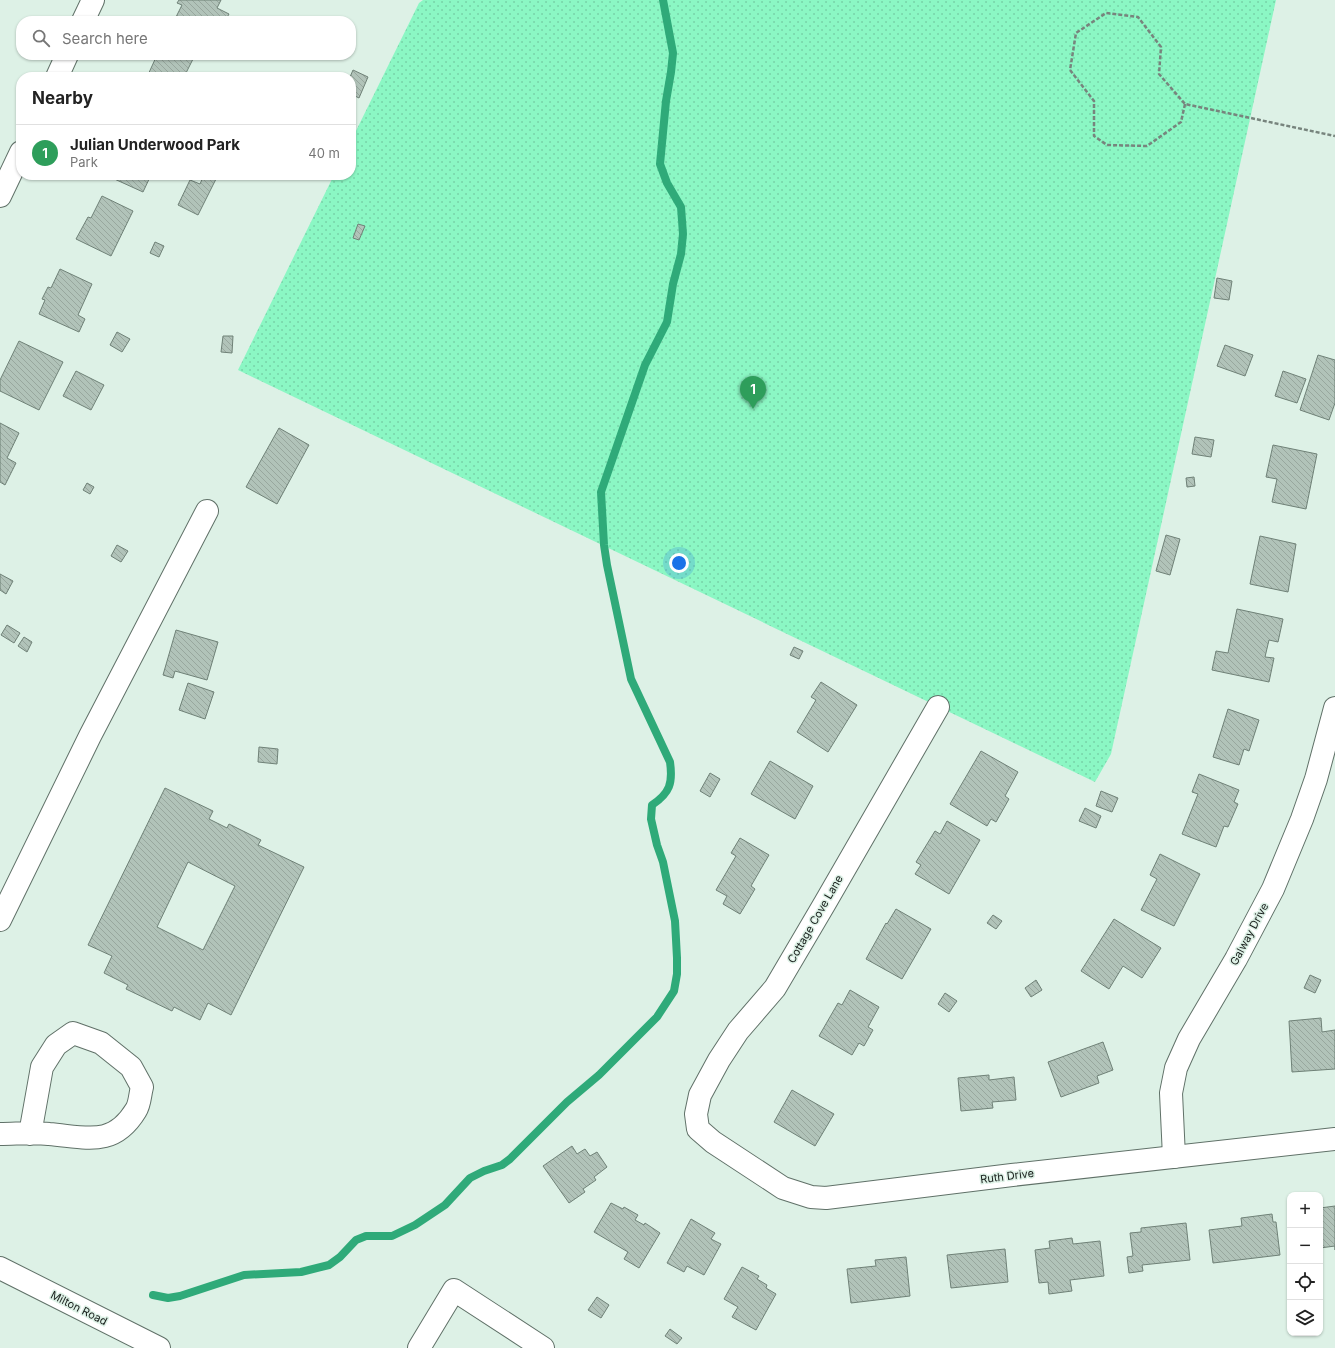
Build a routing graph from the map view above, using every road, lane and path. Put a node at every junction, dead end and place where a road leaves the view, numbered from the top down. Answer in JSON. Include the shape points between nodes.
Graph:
{"nodes":[{"id":1,"x":93,"y":0,"type":"edge"},
{"id":2,"x":85,"y":16,"type":"edge"},
{"id":3,"x":65,"y":60,"type":"edge"},
{"id":4,"x":59,"y":72,"type":"edge"},
{"id":5,"x":1186,"y":104,"type":"junction"},
{"id":6,"x":1335,"y":136,"type":"edge"},
{"id":7,"x":16,"y":162,"type":"edge"},
{"id":8,"x":0,"y":196,"type":"edge"},
{"id":9,"x":207,"y":511,"type":"dead end"},
{"id":10,"x":938,"y":707,"type":"dead end"},
{"id":11,"x":1335,"y":708,"type":"edge"},
{"id":12,"x":0,"y":920,"type":"edge"},
{"id":13,"x":698,"y":1128,"type":"joint"},
{"id":14,"x":0,"y":1134,"type":"edge"},
{"id":15,"x":30,"y":1134,"type":"junction"},
{"id":16,"x":1335,"y":1138,"type":"edge"},
{"id":17,"x":1174,"y":1157,"type":"junction"},
{"id":18,"x":0,"y":1268,"type":"edge"},
{"id":19,"x":152,"y":1347,"type":"edge"},
{"id":20,"x":419,"y":1348,"type":"edge"},
{"id":21,"x":543,"y":1348,"type":"edge"}],
"edges":[{"from":1,"to":2,"type":"street"},
{"from":3,"to":4,"type":"street"},
{"from":5,"to":5,"type":"path","via":[[1159,74],[1160,47],[1138,16],[1106,13],[1076,33],[1070,70],[1094,101],[1094,136],[1107,145],[1147,146],[1182,122]]},
{"from":5,"to":6,"type":"path"},
{"from":7,"to":8,"type":"street"},
{"from":9,"to":12,"type":"street","via":[[90,736]]},
{"from":10,"to":13,"type":"street","name":"Cottage Cove Lane","via":[[774,988],[719,1060],[700,1095],[696,1114]]},
{"from":11,"to":17,"type":"street","name":"Galway Drive","via":[[1316,779],[1273,889],[1189,1039],[1176,1068],[1171,1093]]},
{"from":13,"to":17,"type":"street","name":"Ruth Drive","via":[[713,1142],[783,1188],[811,1197],[826,1198]]},
{"from":14,"to":15,"type":"street"},
{"from":15,"to":15,"type":"street","via":[[92,1139],[109,1136],[122,1127],[136,1109],[142,1086],[131,1067],[101,1043],[73,1033],[56,1045],[42,1067]]},
{"from":16,"to":17,"type":"street","name":"Ruth Drive"},
{"from":18,"to":19,"type":"street","name":"Milton Road"},
{"from":20,"to":21,"type":"street","via":[[454,1290]]}]}
